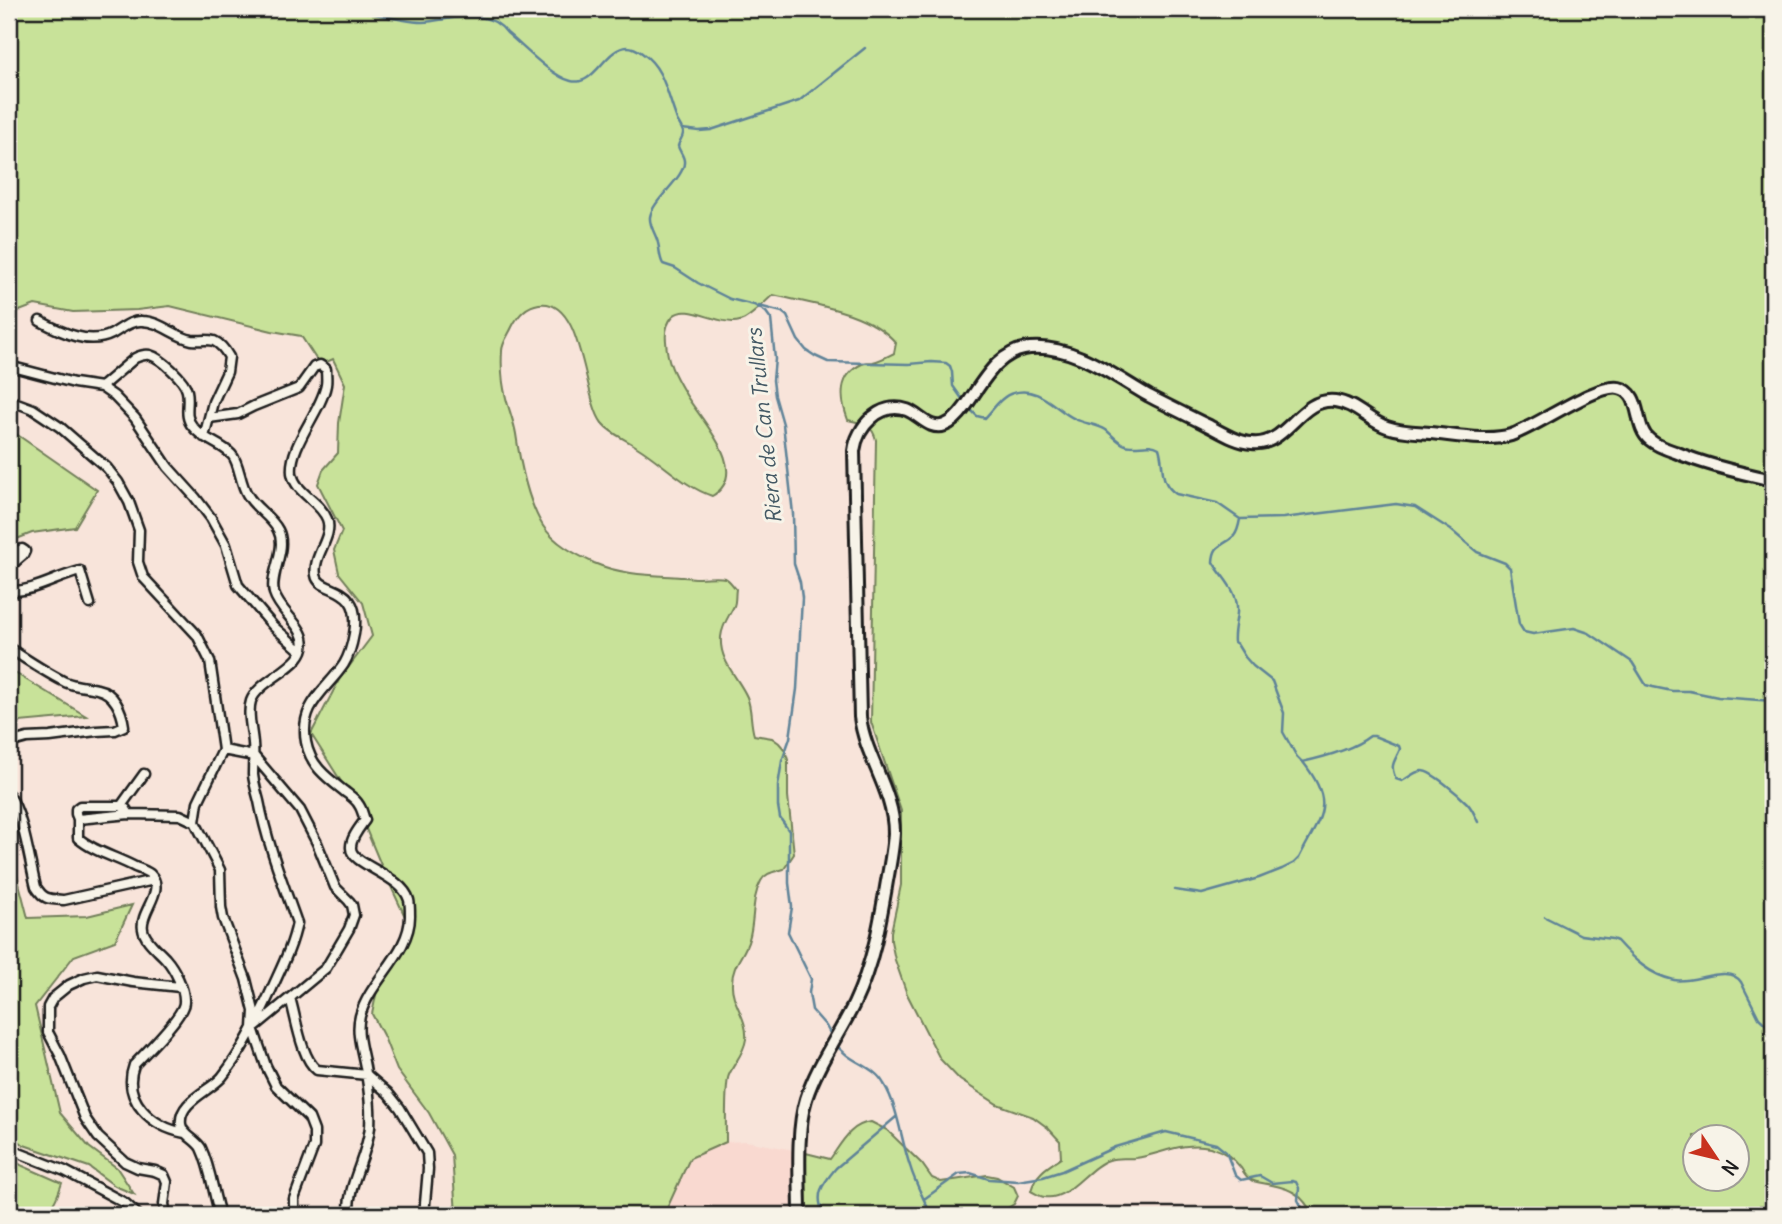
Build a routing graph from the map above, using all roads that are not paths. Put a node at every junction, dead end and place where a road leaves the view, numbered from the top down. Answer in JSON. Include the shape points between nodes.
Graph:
{"nodes":[{"id":1,"x":40,"y":321,"type":"dead end"},
{"id":2,"x":9,"y":366,"type":"edge"},
{"id":3,"x":102,"y":387,"type":"junction"},
{"id":4,"x":9,"y":400,"type":"edge"},
{"id":5,"x":209,"y":418,"type":"junction"},
{"id":6,"x":204,"y":437,"type":"junction"},
{"id":7,"x":1773,"y":480,"type":"edge"},
{"id":8,"x":9,"y":554,"type":"edge"},
{"id":9,"x":9,"y":567,"type":"edge"},
{"id":10,"x":9,"y":591,"type":"edge"},
{"id":11,"x":90,"y":604,"type":"dead end"},
{"id":12,"x":9,"y":648,"type":"edge"},
{"id":13,"x":302,"y":651,"type":"junction"},
{"id":14,"x":9,"y":743,"type":"edge"},
{"id":15,"x":223,"y":750,"type":"junction"},
{"id":16,"x":254,"y":756,"type":"junction"},
{"id":17,"x":144,"y":774,"type":"dead end"},
{"id":18,"x":9,"y":795,"type":"edge"},
{"id":19,"x":121,"y":806,"type":"junction"},
{"id":20,"x":129,"y":814,"type":"junction"},
{"id":21,"x":78,"y":819,"type":"junction"},
{"id":22,"x":195,"y":822,"type":"junction"},
{"id":23,"x":153,"y":880,"type":"junction"},
{"id":24,"x":180,"y":987,"type":"junction"},
{"id":25,"x":290,"y":998,"type":"junction"},
{"id":26,"x":253,"y":1028,"type":"junction"},
{"id":27,"x":367,"y":1075,"type":"junction"},
{"id":28,"x":185,"y":1133,"type":"junction"},
{"id":29,"x":9,"y":1149,"type":"edge"},
{"id":30,"x":138,"y":1215,"type":"edge"},
{"id":31,"x":166,"y":1215,"type":"edge"},
{"id":32,"x":220,"y":1215,"type":"edge"},
{"id":33,"x":294,"y":1215,"type":"edge"},
{"id":34,"x":349,"y":1215,"type":"edge"},
{"id":35,"x":424,"y":1215,"type":"edge"},
{"id":36,"x":800,"y":1215,"type":"edge"}],
"edges":[{"from":1,"to":5,"type":"street","via":[[89,339],[99,340],[134,321],[143,321],[191,340],[215,341],[229,357]]},
{"from":2,"to":3,"type":"street"},
{"from":3,"to":6,"type":"street","via":[[135,358],[149,355],[183,383],[188,392],[187,415]]},
{"from":3,"to":13,"type":"street","via":[[135,418],[167,467],[211,518],[226,545],[238,585]]},
{"from":4,"to":15,"type":"street","via":[[60,427],[118,482],[139,530],[138,562],[143,577],[197,635],[210,661]]},
{"from":5,"to":6,"type":"street"},
{"from":5,"to":27,"type":"street","via":[[238,414],[299,388],[314,367],[326,369],[326,385],[299,440],[292,471],[329,522],[316,577],[350,599],[355,629],[343,666],[309,710],[305,738],[320,772],[358,803],[362,812],[365,820],[352,843],[353,855],[404,891],[410,917],[397,953],[359,1018]]},
{"from":6,"to":13,"type":"street","via":[[232,454],[247,495],[279,531],[274,593],[300,631]]},
{"from":7,"to":36,"type":"street","via":[[1676,453],[1650,440],[1631,396],[1617,387],[1599,390],[1503,437],[1389,428],[1331,400],[1310,407],[1273,439],[1254,444],[1165,405],[1101,366],[1052,349],[1029,348],[1001,359],[947,424],[933,426],[904,409],[869,419],[855,442],[860,717],[890,802],[894,837],[865,980],[807,1096],[802,1120]]},
{"from":8,"to":9,"type":"street","via":[[24,551]]},
{"from":10,"to":11,"type":"street","via":[[80,571]]},
{"from":12,"to":14,"type":"street","via":[[70,684],[100,689],[122,712],[124,726]]},
{"from":13,"to":16,"type":"street","via":[[251,701]]},
{"from":15,"to":16,"type":"street"},
{"from":15,"to":22,"type":"street","via":[[198,802]]},
{"from":16,"to":25,"type":"street","via":[[300,810],[334,887],[354,910],[349,929],[326,968]]},
{"from":16,"to":26,"type":"street","via":[[253,776],[263,824],[296,923],[288,953]]},
{"from":17,"to":19,"type":"street"},
{"from":18,"to":23,"type":"street","via":[[41,895],[64,900]]},
{"from":19,"to":20,"type":"street"},
{"from":19,"to":21,"type":"street","via":[[80,806],[75,814]]},
{"from":20,"to":21,"type":"street"},
{"from":20,"to":22,"type":"street","via":[[180,815]]},
{"from":21,"to":23,"type":"street","via":[[78,838]]},
{"from":22,"to":26,"type":"street","via":[[220,870],[220,907],[251,996]]},
{"from":23,"to":24,"type":"street","via":[[154,896],[142,928],[172,966]]},
{"from":24,"to":28,"type":"street","via":[[182,1010],[134,1065],[131,1086],[142,1112]]},
{"from":24,"to":31,"type":"street","via":[[97,975],[69,985],[48,1007],[48,1032],[85,1118],[125,1162],[164,1175]]},
{"from":25,"to":26,"type":"street"},
{"from":25,"to":27,"type":"street","via":[[312,1067]]},
{"from":26,"to":28,"type":"street","via":[[218,1082],[183,1111]]},
{"from":26,"to":33,"type":"street","via":[[276,1086],[309,1118],[314,1131],[314,1146],[294,1199]]},
{"from":27,"to":34,"type":"street","via":[[370,1125],[353,1181]]},
{"from":27,"to":35,"type":"street","via":[[400,1108],[426,1153]]},
{"from":28,"to":32,"type":"street","via":[[199,1144],[205,1157]]},
{"from":29,"to":30,"type":"street","via":[[65,1171],[125,1203]]}]}
